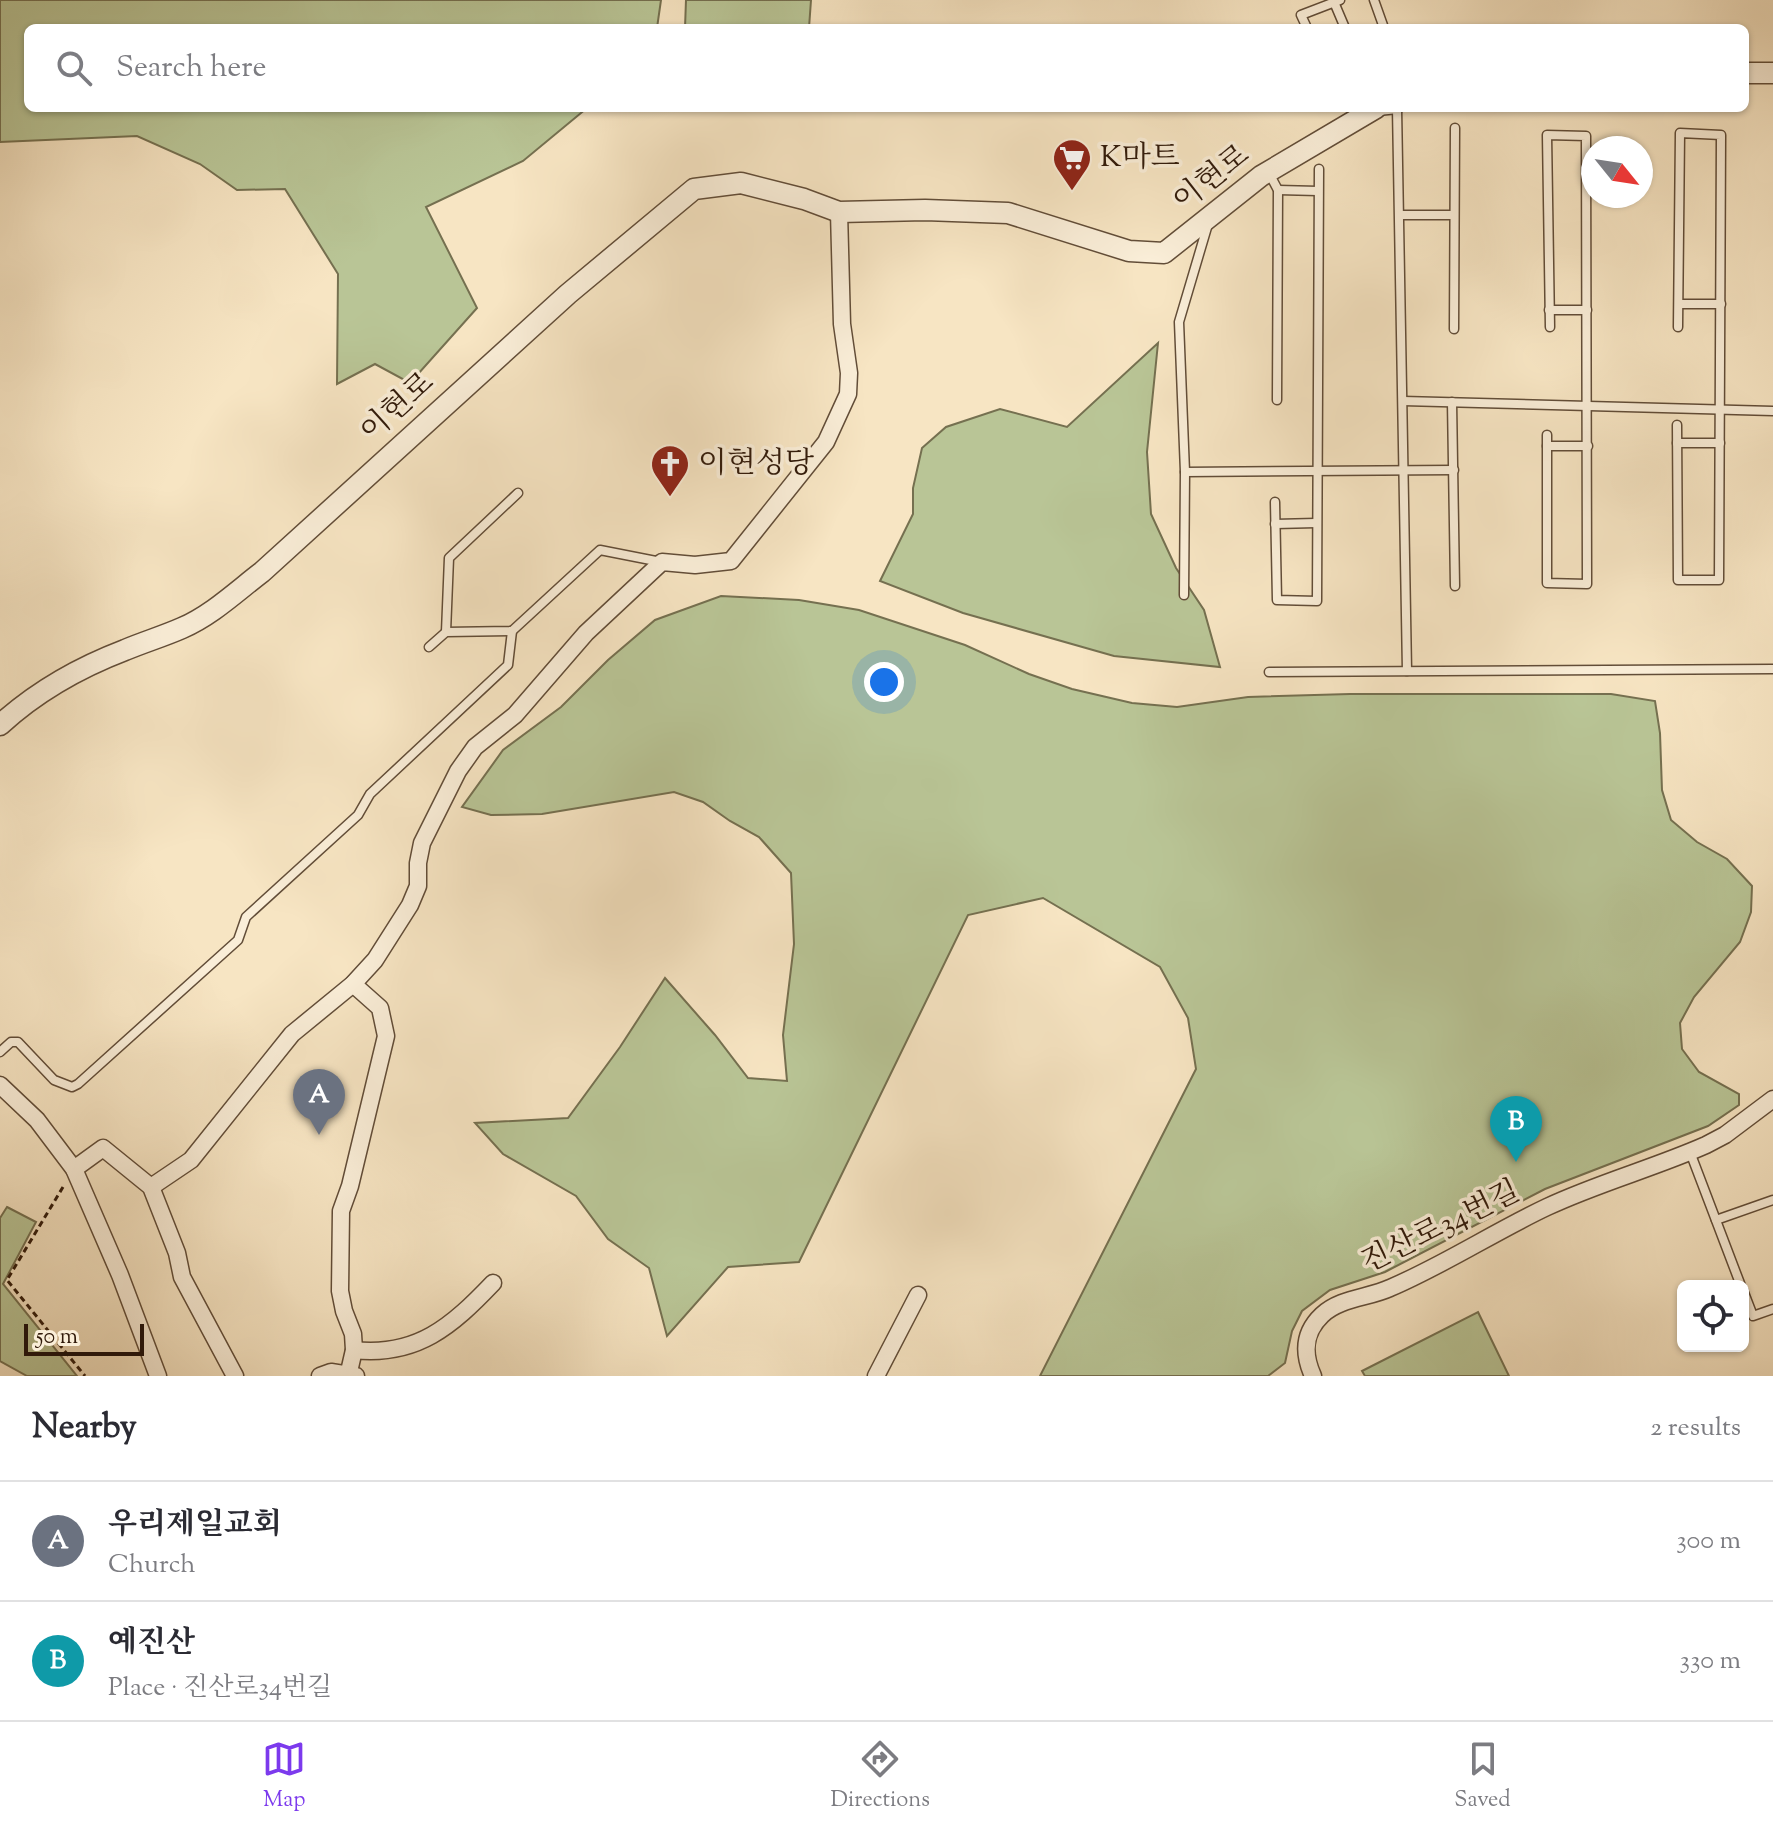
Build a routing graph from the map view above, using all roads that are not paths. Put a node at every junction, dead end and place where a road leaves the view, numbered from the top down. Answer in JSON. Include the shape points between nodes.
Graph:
{"nodes":[{"id":1,"x":1374,"y":0,"type":"edge"},
{"id":2,"x":1337,"y":1,"type":"edge"},
{"id":3,"x":1305,"y":24,"type":"edge"},
{"id":4,"x":1344,"y":24,"type":"edge"},
{"id":5,"x":1383,"y":24,"type":"edge"},
{"id":6,"x":1749,"y":73,"type":"edge"},
{"id":7,"x":1773,"y":73,"type":"edge"},
{"id":8,"x":1369,"y":112,"type":"edge"},
{"id":9,"x":1372,"y":112,"type":"edge"},
{"id":10,"x":1398,"y":112,"type":"edge"},
{"id":11,"x":1455,"y":128,"type":"dead end"},
{"id":12,"x":1319,"y":169,"type":"dead end"},
{"id":13,"x":1270,"y":175,"type":"junction"},
{"id":14,"x":1278,"y":190,"type":"junction"},
{"id":15,"x":1318,"y":191,"type":"junction"},
{"id":16,"x":839,"y":212,"type":"junction"},
{"id":17,"x":1400,"y":215,"type":"junction"},
{"id":18,"x":1454,"y":215,"type":"junction"},
{"id":19,"x":1680,"y":304,"type":"junction"},
{"id":20,"x":1721,"y":304,"type":"junction"},
{"id":21,"x":1549,"y":310,"type":"junction"},
{"id":22,"x":1587,"y":310,"type":"junction"},
{"id":23,"x":1550,"y":327,"type":"dead end"},
{"id":24,"x":1678,"y":327,"type":"dead end"},
{"id":25,"x":1454,"y":329,"type":"dead end"},
{"id":26,"x":1277,"y":400,"type":"dead end"},
{"id":27,"x":1403,"y":401,"type":"junction"},
{"id":28,"x":1452,"y":402,"type":"junction"},
{"id":29,"x":1587,"y":406,"type":"junction"},
{"id":30,"x":1721,"y":410,"type":"junction"},
{"id":31,"x":1773,"y":411,"type":"edge"},
{"id":32,"x":1677,"y":425,"type":"dead end"},
{"id":33,"x":1547,"y":435,"type":"dead end"},
{"id":34,"x":1677,"y":443,"type":"junction"},
{"id":35,"x":1720,"y":443,"type":"junction"},
{"id":36,"x":1547,"y":446,"type":"junction"},
{"id":37,"x":1588,"y":446,"type":"junction"},
{"id":38,"x":1454,"y":470,"type":"junction"},
{"id":39,"x":1317,"y":471,"type":"junction"},
{"id":40,"x":1405,"y":471,"type":"junction"},
{"id":41,"x":1185,"y":472,"type":"junction"},
{"id":42,"x":518,"y":493,"type":"dead end"},
{"id":43,"x":1275,"y":502,"type":"dead end"},
{"id":44,"x":1316,"y":523,"type":"junction"},
{"id":45,"x":1275,"y":524,"type":"junction"},
{"id":46,"x":662,"y":562,"type":"junction"},
{"id":47,"x":1455,"y":586,"type":"dead end"},
{"id":48,"x":1184,"y":595,"type":"dead end"},
{"id":49,"x":512,"y":631,"type":"junction"},
{"id":50,"x":446,"y":632,"type":"junction"},
{"id":51,"x":429,"y":647,"type":"dead end"},
{"id":52,"x":1773,"y":669,"type":"edge"},
{"id":53,"x":1407,"y":671,"type":"junction"},
{"id":54,"x":1269,"y":672,"type":"dead end"},
{"id":55,"x":0,"y":725,"type":"edge"},
{"id":56,"x":353,"y":984,"type":"junction"},
{"id":57,"x":0,"y":1052,"type":"edge"},
{"id":58,"x":0,"y":1085,"type":"edge"},
{"id":59,"x":1773,"y":1099,"type":"edge"},
{"id":60,"x":1690,"y":1152,"type":"junction"},
{"id":61,"x":74,"y":1169,"type":"junction"},
{"id":62,"x":151,"y":1187,"type":"junction"},
{"id":63,"x":1773,"y":1200,"type":"edge"},
{"id":64,"x":1716,"y":1220,"type":"junction"},
{"id":65,"x":1739,"y":1280,"type":"edge"},
{"id":66,"x":493,"y":1283,"type":"dead end"},
{"id":67,"x":918,"y":1295,"type":"dead end"},
{"id":68,"x":1749,"y":1306,"type":"edge"},
{"id":69,"x":1773,"y":1309,"type":"edge"},
{"id":70,"x":354,"y":1350,"type":"junction"},
{"id":71,"x":351,"y":1375,"type":"edge"},
{"id":72,"x":158,"y":1376,"type":"edge"},
{"id":73,"x":235,"y":1376,"type":"edge"},
{"id":74,"x":320,"y":1376,"type":"edge"},
{"id":75,"x":876,"y":1376,"type":"edge"},
{"id":76,"x":1313,"y":1376,"type":"edge"}],
"edges":[{"from":1,"to":5,"type":"lane"},
{"from":2,"to":3,"type":"lane","via":[[1301,15]]},
{"from":2,"to":4,"type":"lane"},
{"from":6,"to":7,"type":"street"},
{"from":8,"to":16,"type":"street","name":"이현로","via":[[1261,176],[1164,253],[1129,251],[1008,213]]},
{"from":9,"to":13,"type":"lane"},
{"from":10,"to":17,"type":"lane"},
{"from":11,"to":18,"type":"lane"},
{"from":12,"to":15,"type":"lane"},
{"from":13,"to":14,"type":"lane"},
{"from":13,"to":41,"type":"lane","via":[[1208,223],[1182,306]]},
{"from":14,"to":15,"type":"lane"},
{"from":14,"to":26,"type":"lane"},
{"from":15,"to":39,"type":"lane"},
{"from":16,"to":46,"type":"street","via":[[849,373],[839,418],[826,442],[731,561]]},
{"from":16,"to":55,"type":"street","name":"이현로","via":[[741,183],[694,189],[568,294],[224,603],[183,628],[63,678]]},
{"from":17,"to":18,"type":"lane"},
{"from":17,"to":27,"type":"lane"},
{"from":18,"to":25,"type":"lane"},
{"from":19,"to":20,"type":"lane"},
{"from":19,"to":20,"type":"lane","via":[[1680,133],[1721,135]]},
{"from":19,"to":24,"type":"lane"},
{"from":20,"to":30,"type":"lane"},
{"from":21,"to":22,"type":"lane"},
{"from":21,"to":22,"type":"lane","via":[[1547,135],[1586,136]]},
{"from":21,"to":23,"type":"lane"},
{"from":22,"to":29,"type":"lane"},
{"from":27,"to":28,"type":"lane"},
{"from":27,"to":40,"type":"lane"},
{"from":28,"to":29,"type":"lane"},
{"from":28,"to":38,"type":"lane"},
{"from":29,"to":30,"type":"lane"},
{"from":29,"to":37,"type":"lane"},
{"from":30,"to":31,"type":"lane"},
{"from":30,"to":35,"type":"lane"},
{"from":32,"to":34,"type":"lane"},
{"from":33,"to":36,"type":"lane"},
{"from":34,"to":35,"type":"lane"},
{"from":34,"to":35,"type":"lane","via":[[1678,580],[1719,580]]},
{"from":36,"to":37,"type":"lane"},
{"from":36,"to":37,"type":"lane","via":[[1547,583],[1587,584]]},
{"from":38,"to":40,"type":"lane"},
{"from":38,"to":47,"type":"lane"},
{"from":39,"to":40,"type":"lane"},
{"from":39,"to":41,"type":"lane"},
{"from":39,"to":44,"type":"lane"},
{"from":40,"to":53,"type":"lane"},
{"from":41,"to":48,"type":"lane"},
{"from":42,"to":50,"type":"lane","via":[[449,558]]},
{"from":43,"to":45,"type":"lane"},
{"from":44,"to":45,"type":"lane"},
{"from":44,"to":45,"type":"lane","via":[[1317,601],[1277,600]]},
{"from":46,"to":49,"type":"lane","via":[[600,550]]},
{"from":46,"to":56,"type":"street","via":[[586,633],[515,715],[475,747],[422,843],[418,886],[410,905]]},
{"from":49,"to":50,"type":"lane"},
{"from":49,"to":57,"type":"lane","via":[[508,665],[370,794],[358,815],[246,917],[238,940],[78,1084],[54,1080],[18,1042]]},
{"from":50,"to":51,"type":"lane"},
{"from":52,"to":53,"type":"lane"},
{"from":53,"to":54,"type":"lane"},
{"from":56,"to":62,"type":"street","via":[[292,1034],[191,1160]]},
{"from":56,"to":70,"type":"street","via":[[380,1008],[386,1036],[341,1211],[340,1291]]},
{"from":58,"to":61,"type":"street","via":[[37,1120]]},
{"from":59,"to":60,"type":"street","name":"진산로34번길","via":[[1725,1135]]},
{"from":60,"to":64,"type":"lane"},
{"from":60,"to":76,"type":"street","name":"진산로34번길","via":[[1548,1207],[1388,1289],[1335,1306],[1317,1322],[1306,1344]]},
{"from":61,"to":62,"type":"street","via":[[103,1148]]},
{"from":61,"to":72,"type":"street"},
{"from":62,"to":73,"type":"street","via":[[182,1277]]},
{"from":63,"to":64,"type":"lane"},
{"from":64,"to":65,"type":"lane"},
{"from":66,"to":70,"type":"street","via":[[455,1322],[431,1335],[389,1350]]},
{"from":67,"to":75,"type":"street"},
{"from":68,"to":69,"type":"lane","via":[[1753,1316]]},
{"from":70,"to":71,"type":"street"},
{"from":71,"to":74,"type":"street"}]}
